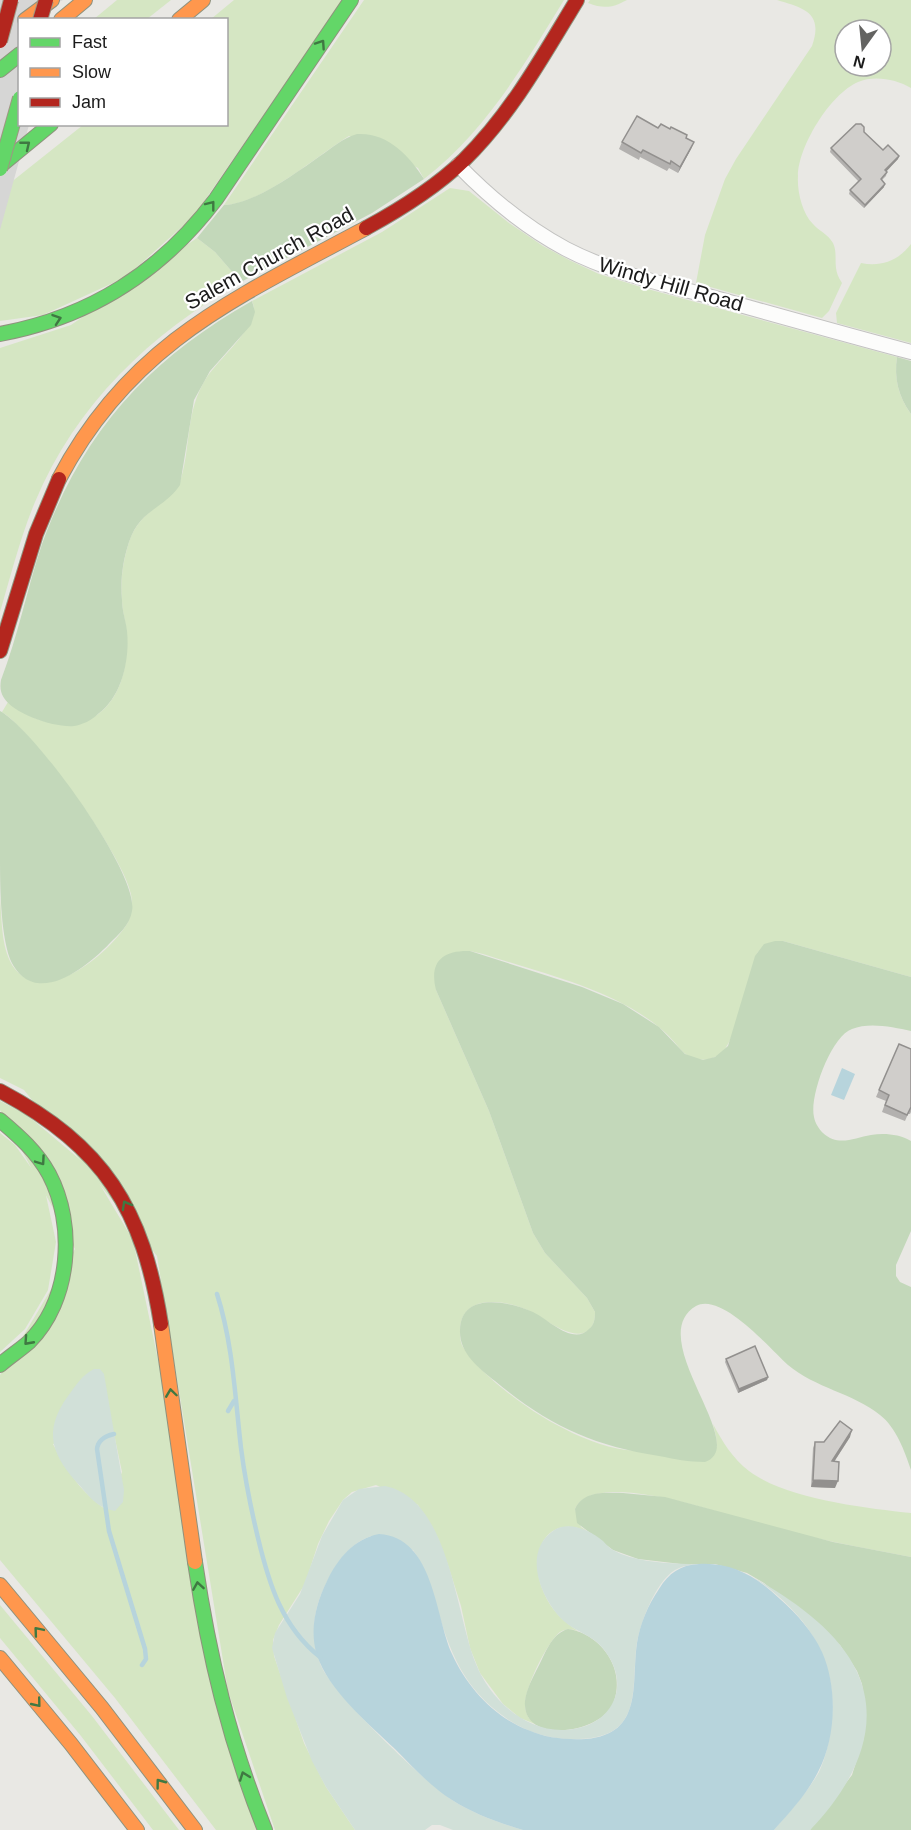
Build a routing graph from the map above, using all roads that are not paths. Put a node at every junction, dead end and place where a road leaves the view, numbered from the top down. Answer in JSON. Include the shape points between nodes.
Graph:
{"nodes":[{"id":1,"x":11,"y":0,"type":"edge"},
{"id":2,"x":46,"y":0,"type":"edge"},
{"id":3,"x":52,"y":0,"type":"edge"},
{"id":4,"x":85,"y":0,"type":"edge"},
{"id":5,"x":203,"y":0,"type":"edge"},
{"id":6,"x":351,"y":0,"type":"edge"},
{"id":7,"x":577,"y":0,"type":"edge"},
{"id":8,"x":28,"y":18,"type":"edge"},
{"id":9,"x":41,"y":18,"type":"edge"},
{"id":10,"x":64,"y":18,"type":"edge"},
{"id":11,"x":181,"y":18,"type":"edge"},
{"id":12,"x":18,"y":25,"type":"edge"},
{"id":13,"x":0,"y":39,"type":"edge"},
{"id":14,"x":18,"y":56,"type":"edge"},
{"id":15,"x":0,"y":70,"type":"edge"},
{"id":16,"x":18,"y":105,"type":"edge"},
{"id":17,"x":49,"y":126,"type":"edge"},
{"id":18,"x":458,"y":165,"type":"junction"},
{"id":19,"x":0,"y":167,"type":"edge"},
{"id":20,"x":0,"y":334,"type":"edge"},
{"id":21,"x":911,"y":352,"type":"edge"},
{"id":22,"x":0,"y":651,"type":"edge"},
{"id":23,"x":0,"y":1091,"type":"edge"},
{"id":24,"x":0,"y":1120,"type":"edge"},
{"id":25,"x":0,"y":1365,"type":"edge"},
{"id":26,"x":0,"y":1586,"type":"edge"},
{"id":27,"x":0,"y":1658,"type":"edge"},
{"id":28,"x":137,"y":1830,"type":"edge"},
{"id":29,"x":195,"y":1830,"type":"edge"},
{"id":30,"x":265,"y":1830,"type":"edge"}],
"edges":[{"from":1,"to":13,"type":"main road","bridge":true},
{"from":2,"to":9,"type":"main road","bridge":true},
{"from":3,"to":8,"type":"main road"},
{"from":4,"to":10,"type":"main road"},
{"from":5,"to":11,"type":"main road"},
{"from":20,"to":6,"type":"main road","one_way":true,"via":[[46,323],[94,304],[178,243],[228,182]]},
{"from":7,"to":18,"type":"main road","name":"Salem Church Road","via":[[496,124]]},
{"from":12,"to":13,"type":"main road"},
{"from":14,"to":15,"type":"main road"},
{"from":16,"to":19,"type":"main road","bridge":true},
{"from":19,"to":17,"type":"main road","one_way":true},
{"from":18,"to":21,"type":"street","name":"Windy Hill Road","via":[[514,216],[547,239],[587,259],[637,277]]},
{"from":18,"to":22,"type":"main road","name":"Salem Church Road","via":[[392,214],[201,318],[129,379],[86,432],[50,496],[31,544]]},
{"from":30,"to":23,"type":"main road","one_way":true,"via":[[227,1726],[209,1647],[194,1566],[158,1300],[146,1251],[129,1211],[97,1162],[56,1125]]},
{"from":24,"to":25,"type":"main road","one_way":true,"via":[[31,1147],[51,1176],[67,1242],[63,1275],[49,1314],[25,1345]]},
{"from":29,"to":26,"type":"main road","one_way":true,"via":[[102,1708]]},
{"from":27,"to":28,"type":"main road","one_way":true}]}
